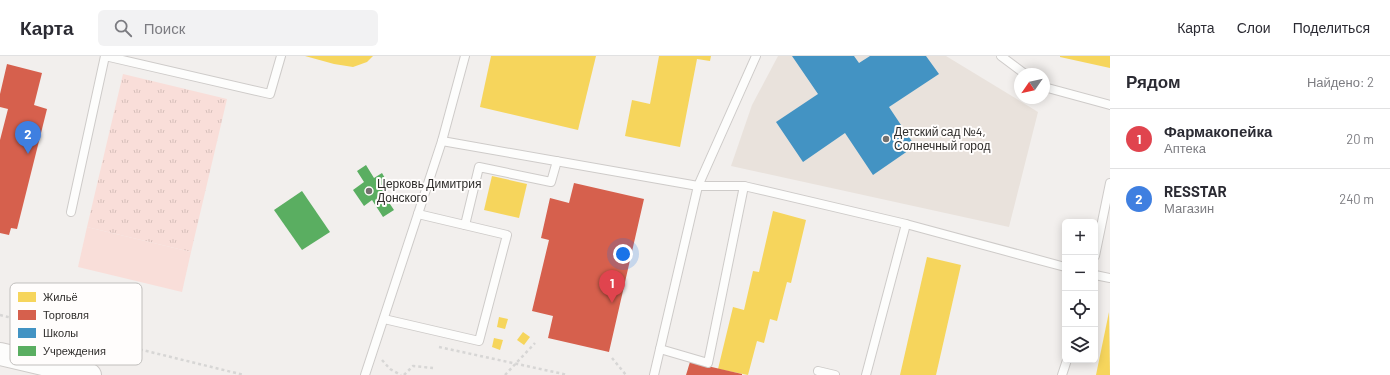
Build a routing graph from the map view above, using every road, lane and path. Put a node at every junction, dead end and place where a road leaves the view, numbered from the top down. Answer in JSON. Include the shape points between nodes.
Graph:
{"nodes":[{"id":1,"x":281,"y":56,"type":"edge"},
{"id":2,"x":465,"y":56,"type":"edge"},
{"id":3,"x":756,"y":56,"type":"edge"},
{"id":4,"x":1001,"y":56,"type":"edge"},
{"id":5,"x":1016,"y":68,"type":"edge"},
{"id":6,"x":1050,"y":89,"type":"edge"},
{"id":7,"x":1110,"y":105,"type":"edge"},
{"id":8,"x":442,"y":141,"type":"junction"},
{"id":9,"x":557,"y":161,"type":"junction"},
{"id":10,"x":1110,"y":182,"type":"edge"},
{"id":11,"x":698,"y":186,"type":"junction"},
{"id":12,"x":744,"y":186,"type":"junction"},
{"id":13,"x":72,"y":212,"type":"dead end"},
{"id":14,"x":418,"y":214,"type":"junction"},
{"id":15,"x":906,"y":224,"type":"junction"},
{"id":16,"x":465,"y":225,"type":"junction"},
{"id":17,"x":1095,"y":255,"type":"edge"},
{"id":18,"x":1062,"y":265,"type":"edge"},
{"id":19,"x":1098,"y":276,"type":"edge"},
{"id":20,"x":1110,"y":278,"type":"edge"},
{"id":21,"x":0,"y":315,"type":"edge"},
{"id":22,"x":10,"y":317,"type":"edge"},
{"id":23,"x":384,"y":319,"type":"junction"},
{"id":24,"x":536,"y":343,"type":"dead end"},
{"id":25,"x":439,"y":347,"type":"dead end"},
{"id":26,"x":660,"y":349,"type":"junction"},
{"id":27,"x":142,"y":350,"type":"edge"},
{"id":28,"x":0,"y":354,"type":"edge"},
{"id":29,"x":10,"y":356,"type":"edge"},
{"id":30,"x":612,"y":358,"type":"dead end"},
{"id":31,"x":382,"y":360,"type":"dead end"},
{"id":32,"x":1066,"y":363,"type":"edge"},
{"id":33,"x":516,"y":364,"type":"junction"},
{"id":34,"x":47,"y":365,"type":"edge"},
{"id":35,"x":433,"y":368,"type":"dead end"},
{"id":36,"x":818,"y":371,"type":"dead end"},
{"id":37,"x":90,"y":375,"type":"edge"},
{"id":38,"x":244,"y":375,"type":"edge"},
{"id":39,"x":365,"y":375,"type":"edge"},
{"id":40,"x":403,"y":375,"type":"edge"},
{"id":41,"x":505,"y":375,"type":"edge"},
{"id":42,"x":568,"y":375,"type":"edge"},
{"id":43,"x":626,"y":375,"type":"edge"},
{"id":44,"x":654,"y":375,"type":"edge"},
{"id":45,"x":834,"y":375,"type":"edge"},
{"id":46,"x":866,"y":375,"type":"edge"},
{"id":47,"x":1062,"y":375,"type":"edge"}],
"edges":[{"from":1,"to":13,"type":"lane","via":[[270,94],[105,56]]},
{"from":2,"to":8,"type":"lane"},
{"from":3,"to":11,"type":"lane"},
{"from":4,"to":5,"type":"lane"},
{"from":6,"to":7,"type":"lane"},
{"from":8,"to":9,"type":"lane"},
{"from":8,"to":14,"type":"lane"},
{"from":9,"to":11,"type":"lane"},
{"from":9,"to":16,"type":"lane","via":[[550,182],[479,168]]},
{"from":10,"to":17,"type":"lane"},
{"from":11,"to":12,"type":"lane"},
{"from":11,"to":26,"type":"lane"},
{"from":12,"to":15,"type":"lane"},
{"from":12,"to":26,"type":"lane","via":[[708,363]]},
{"from":14,"to":16,"type":"lane"},
{"from":14,"to":23,"type":"lane"},
{"from":15,"to":18,"type":"lane"},
{"from":15,"to":46,"type":"lane"},
{"from":16,"to":23,"type":"lane","via":[[507,235],[479,341]]},
{"from":19,"to":20,"type":"lane"},
{"from":21,"to":22,"type":"path"},
{"from":23,"to":39,"type":"lane"},
{"from":24,"to":33,"type":"path"},
{"from":25,"to":33,"type":"path"},
{"from":26,"to":44,"type":"lane"},
{"from":27,"to":38,"type":"path"},
{"from":28,"to":29,"type":"street"},
{"from":30,"to":43,"type":"path"},
{"from":31,"to":40,"type":"path","via":[[390,369]]},
{"from":32,"to":47,"type":"lane"},
{"from":33,"to":41,"type":"path"},
{"from":33,"to":42,"type":"path"},
{"from":34,"to":37,"type":"street"},
{"from":35,"to":40,"type":"path","via":[[413,366]]},
{"from":36,"to":45,"type":"lane"}]}
